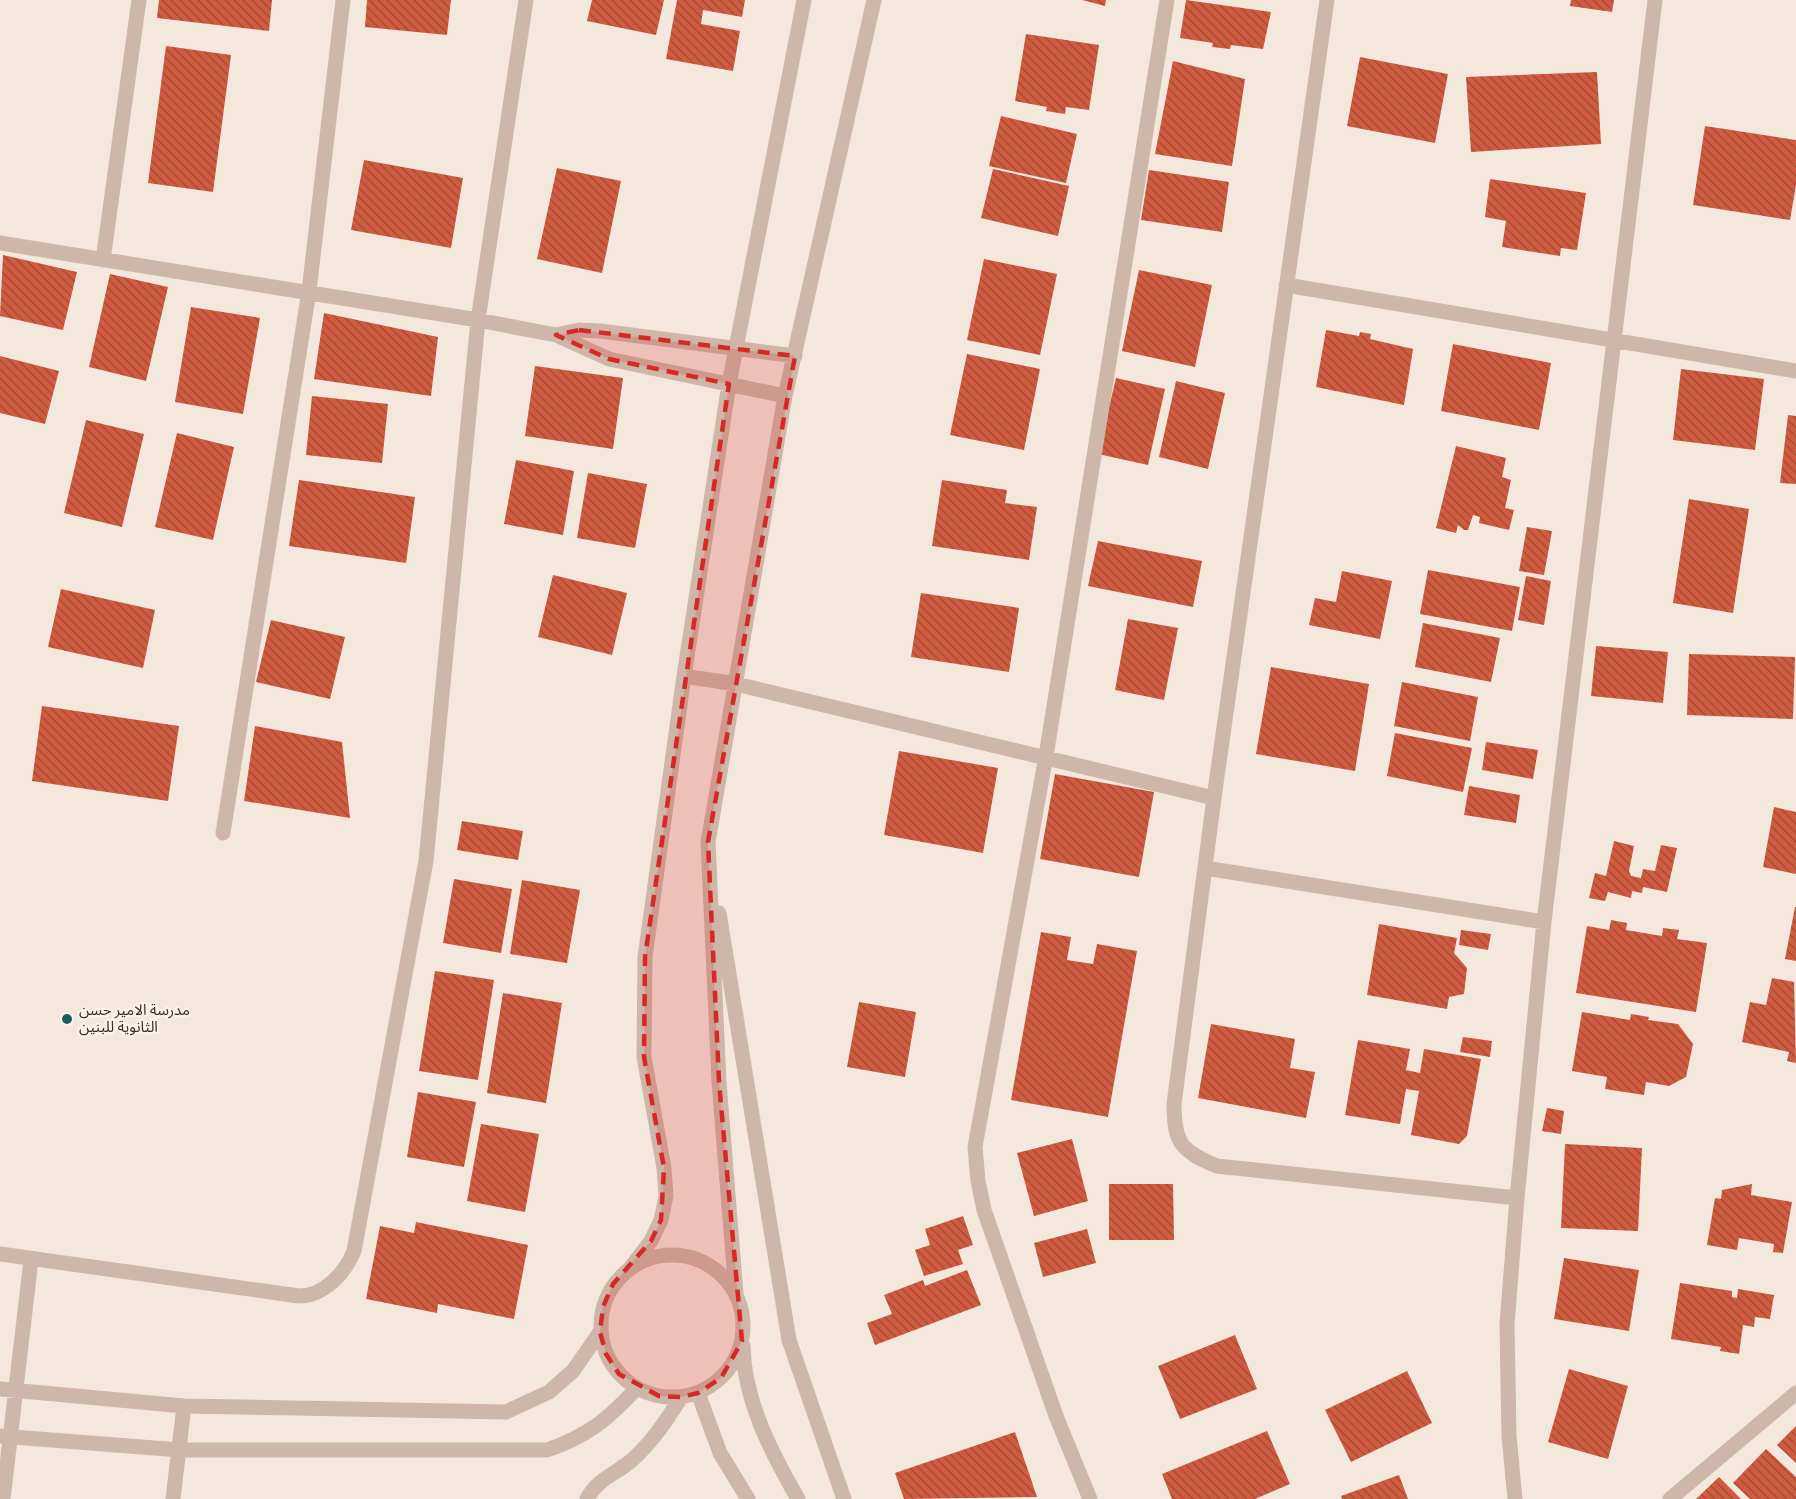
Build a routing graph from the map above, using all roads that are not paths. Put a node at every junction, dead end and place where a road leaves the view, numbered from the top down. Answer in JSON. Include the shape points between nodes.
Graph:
{"nodes":[{"id":1,"x":139,"y":0,"type":"edge"},
{"id":2,"x":343,"y":0,"type":"edge"},
{"id":3,"x":526,"y":0,"type":"edge"},
{"id":4,"x":804,"y":0,"type":"edge"},
{"id":5,"x":874,"y":0,"type":"edge"},
{"id":6,"x":1167,"y":0,"type":"edge"},
{"id":7,"x":1327,"y":0,"type":"edge"},
{"id":8,"x":1655,"y":0,"type":"edge"},
{"id":9,"x":0,"y":243,"type":"edge"},
{"id":10,"x":104,"y":260,"type":"junction"},
{"id":11,"x":1286,"y":285,"type":"junction"},
{"id":12,"x":309,"y":291,"type":"junction"},
{"id":13,"x":478,"y":320,"type":"junction"},
{"id":14,"x":556,"y":335,"type":"junction"},
{"id":15,"x":1616,"y":341,"type":"junction"},
{"id":16,"x":737,"y":349,"type":"junction"},
{"id":17,"x":795,"y":356,"type":"junction"},
{"id":18,"x":1796,"y":371,"type":"edge"},
{"id":19,"x":729,"y":384,"type":"junction"},
{"id":20,"x":785,"y":396,"type":"junction"},
{"id":21,"x":684,"y":676,"type":"junction"},
{"id":22,"x":736,"y":684,"type":"junction"},
{"id":23,"x":1046,"y":756,"type":"junction"},
{"id":24,"x":1214,"y":798,"type":"junction"},
{"id":25,"x":223,"y":833,"type":"dead end"},
{"id":26,"x":708,"y":842,"type":"junction"},
{"id":27,"x":1205,"y":868,"type":"junction"},
{"id":28,"x":1544,"y":922,"type":"junction"},
{"id":29,"x":1517,"y":1198,"type":"junction"},
{"id":30,"x":0,"y":1254,"type":"edge"},
{"id":31,"x":32,"y":1260,"type":"junction"},
{"id":32,"x":631,"y":1267,"type":"junction"},
{"id":33,"x":736,"y":1294,"type":"junction"},
{"id":34,"x":600,"y":1332,"type":"junction"},
{"id":35,"x":742,"y":1341,"type":"junction"},
{"id":36,"x":637,"y":1388,"type":"junction"},
{"id":37,"x":0,"y":1389,"type":"edge"},
{"id":38,"x":17,"y":1390,"type":"junction"},
{"id":39,"x":698,"y":1393,"type":"junction"},
{"id":40,"x":1796,"y":1393,"type":"edge"},
{"id":41,"x":681,"y":1396,"type":"junction"},
{"id":42,"x":184,"y":1406,"type":"junction"},
{"id":43,"x":6,"y":1435,"type":"edge"},
{"id":44,"x":180,"y":1450,"type":"junction"},
{"id":45,"x":3,"y":1499,"type":"edge"},
{"id":46,"x":173,"y":1499,"type":"edge"},
{"id":47,"x":587,"y":1499,"type":"edge"},
{"id":48,"x":748,"y":1499,"type":"edge"},
{"id":49,"x":798,"y":1499,"type":"edge"},
{"id":50,"x":844,"y":1499,"type":"edge"},
{"id":51,"x":1090,"y":1499,"type":"edge"},
{"id":52,"x":1515,"y":1499,"type":"edge"},
{"id":53,"x":1670,"y":1499,"type":"edge"}],
"edges":[{"from":1,"to":10,"type":"street"},
{"from":2,"to":12,"type":"street"},
{"from":3,"to":13,"type":"street"},
{"from":4,"to":16,"type":"street"},
{"from":5,"to":17,"type":"street"},
{"from":6,"to":23,"type":"street"},
{"from":7,"to":11,"type":"street"},
{"from":8,"to":15,"type":"street"},
{"from":9,"to":10,"type":"street"},
{"from":10,"to":12,"type":"street"},
{"from":11,"to":15,"type":"street"},
{"from":11,"to":24,"type":"street"},
{"from":12,"to":13,"type":"street"},
{"from":12,"to":25,"type":"street"},
{"from":13,"to":14,"type":"street"},
{"from":13,"to":31,"type":"street","via":[[426,861],[354,1251],[348,1265],[319,1292],[299,1296]]},
{"from":14,"to":16,"type":"street","via":[[600,331]]},
{"from":14,"to":19,"type":"street","via":[[609,359]]},
{"from":15,"to":18,"type":"street"},
{"from":15,"to":28,"type":"street"},
{"from":16,"to":17,"type":"street"},
{"from":16,"to":19,"type":"street"},
{"from":17,"to":20,"type":"street"},
{"from":19,"to":20,"type":"street"},
{"from":19,"to":21,"type":"street"},
{"from":20,"to":22,"type":"street"},
{"from":21,"to":22,"type":"street"},
{"from":21,"to":32,"type":"street","via":[[645,957],[644,1057],[666,1196],[651,1241]]},
{"from":22,"to":23,"type":"street"},
{"from":22,"to":26,"type":"street"},
{"from":23,"to":24,"type":"street"},
{"from":23,"to":51,"type":"street","via":[[975,1148],[984,1210],[1056,1416]]},
{"from":24,"to":27,"type":"street"},
{"from":26,"to":33,"type":"street","via":[[719,1082]]},
{"from":26,"to":50,"type":"street","via":[[789,1340]]},
{"from":27,"to":28,"type":"street"},
{"from":27,"to":29,"type":"street","via":[[1174,1104],[1174,1131],[1191,1155],[1217,1166]]},
{"from":28,"to":29,"type":"street"},
{"from":29,"to":52,"type":"street","via":[[1507,1324],[1509,1436]]},
{"from":30,"to":31,"type":"street"},
{"from":31,"to":38,"type":"street"},
{"from":32,"to":33,"type":"street","via":[[653,1256],[677,1254],[701,1260],[722,1274]]},
{"from":32,"to":34,"type":"street","via":[[613,1284],[603,1307]]},
{"from":33,"to":35,"type":"street","via":[[741,1306]]},
{"from":34,"to":36,"type":"street","via":[[606,1354],[619,1374]]},
{"from":34,"to":42,"type":"street","via":[[573,1371],[549,1392],[506,1412]]},
{"from":35,"to":39,"type":"street","via":[[735,1361],[721,1378]]},
{"from":35,"to":49,"type":"street","via":[[752,1402]]},
{"from":36,"to":41,"type":"street","via":[[659,1396]]},
{"from":36,"to":44,"type":"street","via":[[600,1426],[547,1450]]},
{"from":37,"to":38,"type":"street"},
{"from":38,"to":42,"type":"street"},
{"from":38,"to":43,"type":"street"},
{"from":39,"to":41,"type":"street"},
{"from":39,"to":48,"type":"street","via":[[720,1453]]},
{"from":40,"to":53,"type":"street"},
{"from":41,"to":47,"type":"street","via":[[663,1427],[620,1469],[594,1486]]},
{"from":42,"to":44,"type":"street"},
{"from":43,"to":44,"type":"street"},
{"from":43,"to":45,"type":"street"},
{"from":44,"to":46,"type":"street"}]}
